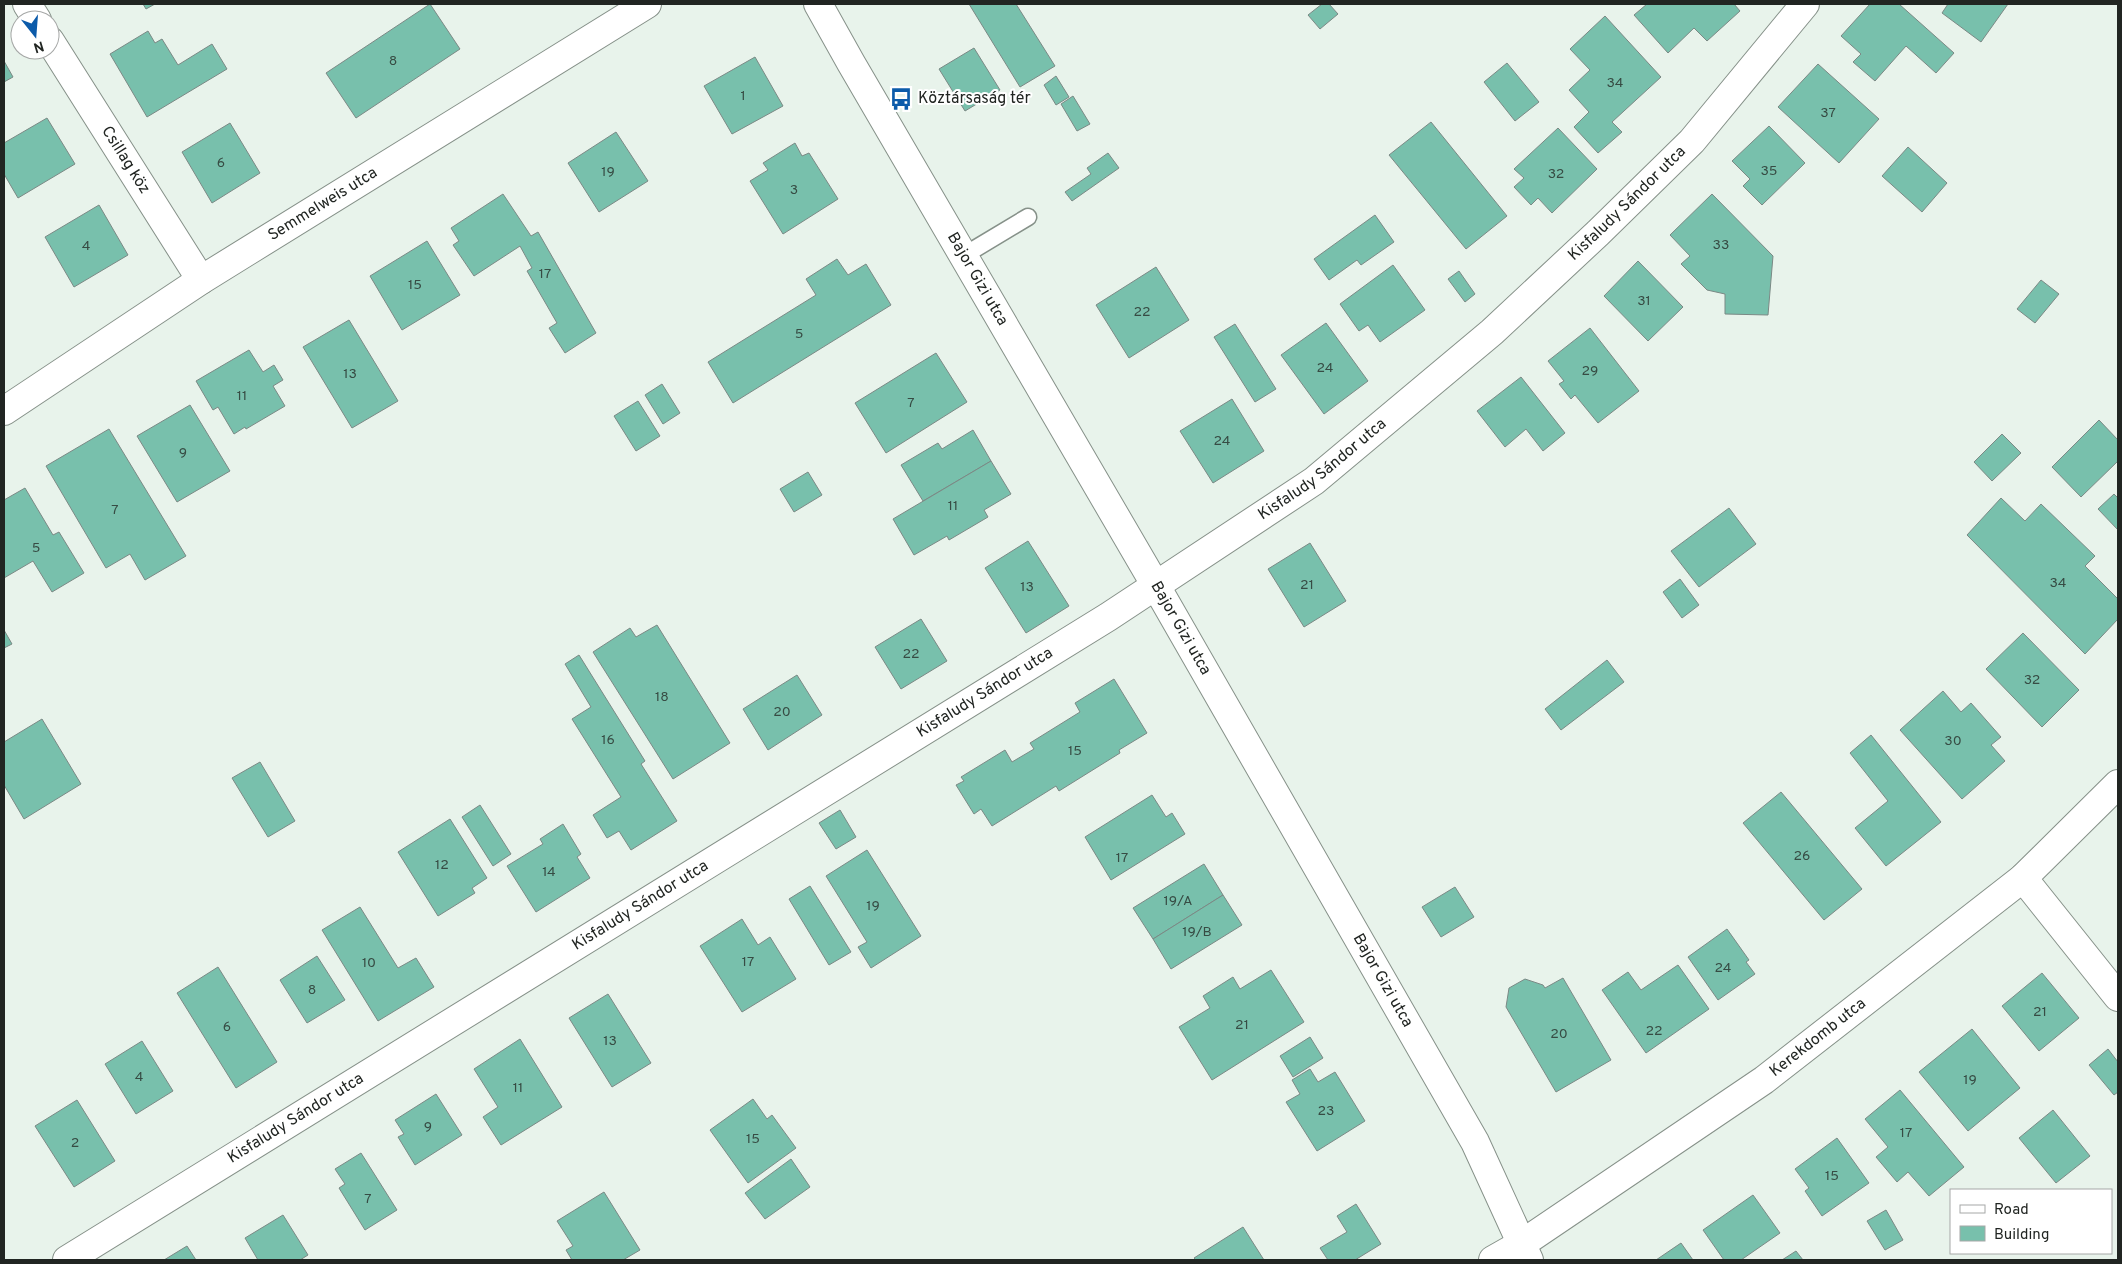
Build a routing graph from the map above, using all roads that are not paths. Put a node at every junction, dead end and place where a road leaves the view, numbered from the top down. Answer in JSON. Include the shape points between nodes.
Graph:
{"nodes":[{"id":1,"x":647,"y":4,"type":"edge"},
{"id":2,"x":818,"y":4,"type":"edge"},
{"id":3,"x":1805,"y":4,"type":"edge"},
{"id":4,"x":60,"y":57,"type":"edge"},
{"id":5,"x":1028,"y":217,"type":"dead end"},
{"id":6,"x":963,"y":256,"type":"junction"},
{"id":7,"x":201,"y":280,"type":"junction"},
{"id":8,"x":4,"y":411,"type":"edge"},
{"id":9,"x":1156,"y":586,"type":"junction"},
{"id":10,"x":2118,"y":784,"type":"edge"},
{"id":11,"x":2023,"y":878,"type":"junction"},
{"id":12,"x":2118,"y":997,"type":"edge"},
{"id":13,"x":1526,"y":1252,"type":"edge"},
{"id":14,"x":67,"y":1260,"type":"edge"},
{"id":15,"x":1493,"y":1260,"type":"edge"}],
"edges":[{"from":1,"to":7,"type":"street","name":"Semmelweis utca"},
{"from":2,"to":6,"type":"street","name":"Bajor Gizi utca"},
{"from":3,"to":9,"type":"street","name":"Kisfaludy Sándor utca","via":[[1692,141],[1492,332],[1314,481]]},
{"from":4,"to":7,"type":"street","name":"Csillag köz"},
{"from":5,"to":6,"type":"lane"},
{"from":6,"to":9,"type":"street","name":"Bajor Gizi utca"},
{"from":7,"to":8,"type":"street","name":"Semmelweis utca"},
{"from":9,"to":13,"type":"street","name":"Bajor Gizi utca","via":[[1475,1142]]},
{"from":9,"to":14,"type":"street","name":"Kisfaludy Sándor utca"},
{"from":10,"to":11,"type":"street","name":"Kerekdomb utca"},
{"from":11,"to":12,"type":"street"},
{"from":11,"to":13,"type":"street","name":"Kerekdomb utca","via":[[1764,1080]]},
{"from":13,"to":15,"type":"street","name":"Kerekdomb utca"}]}
